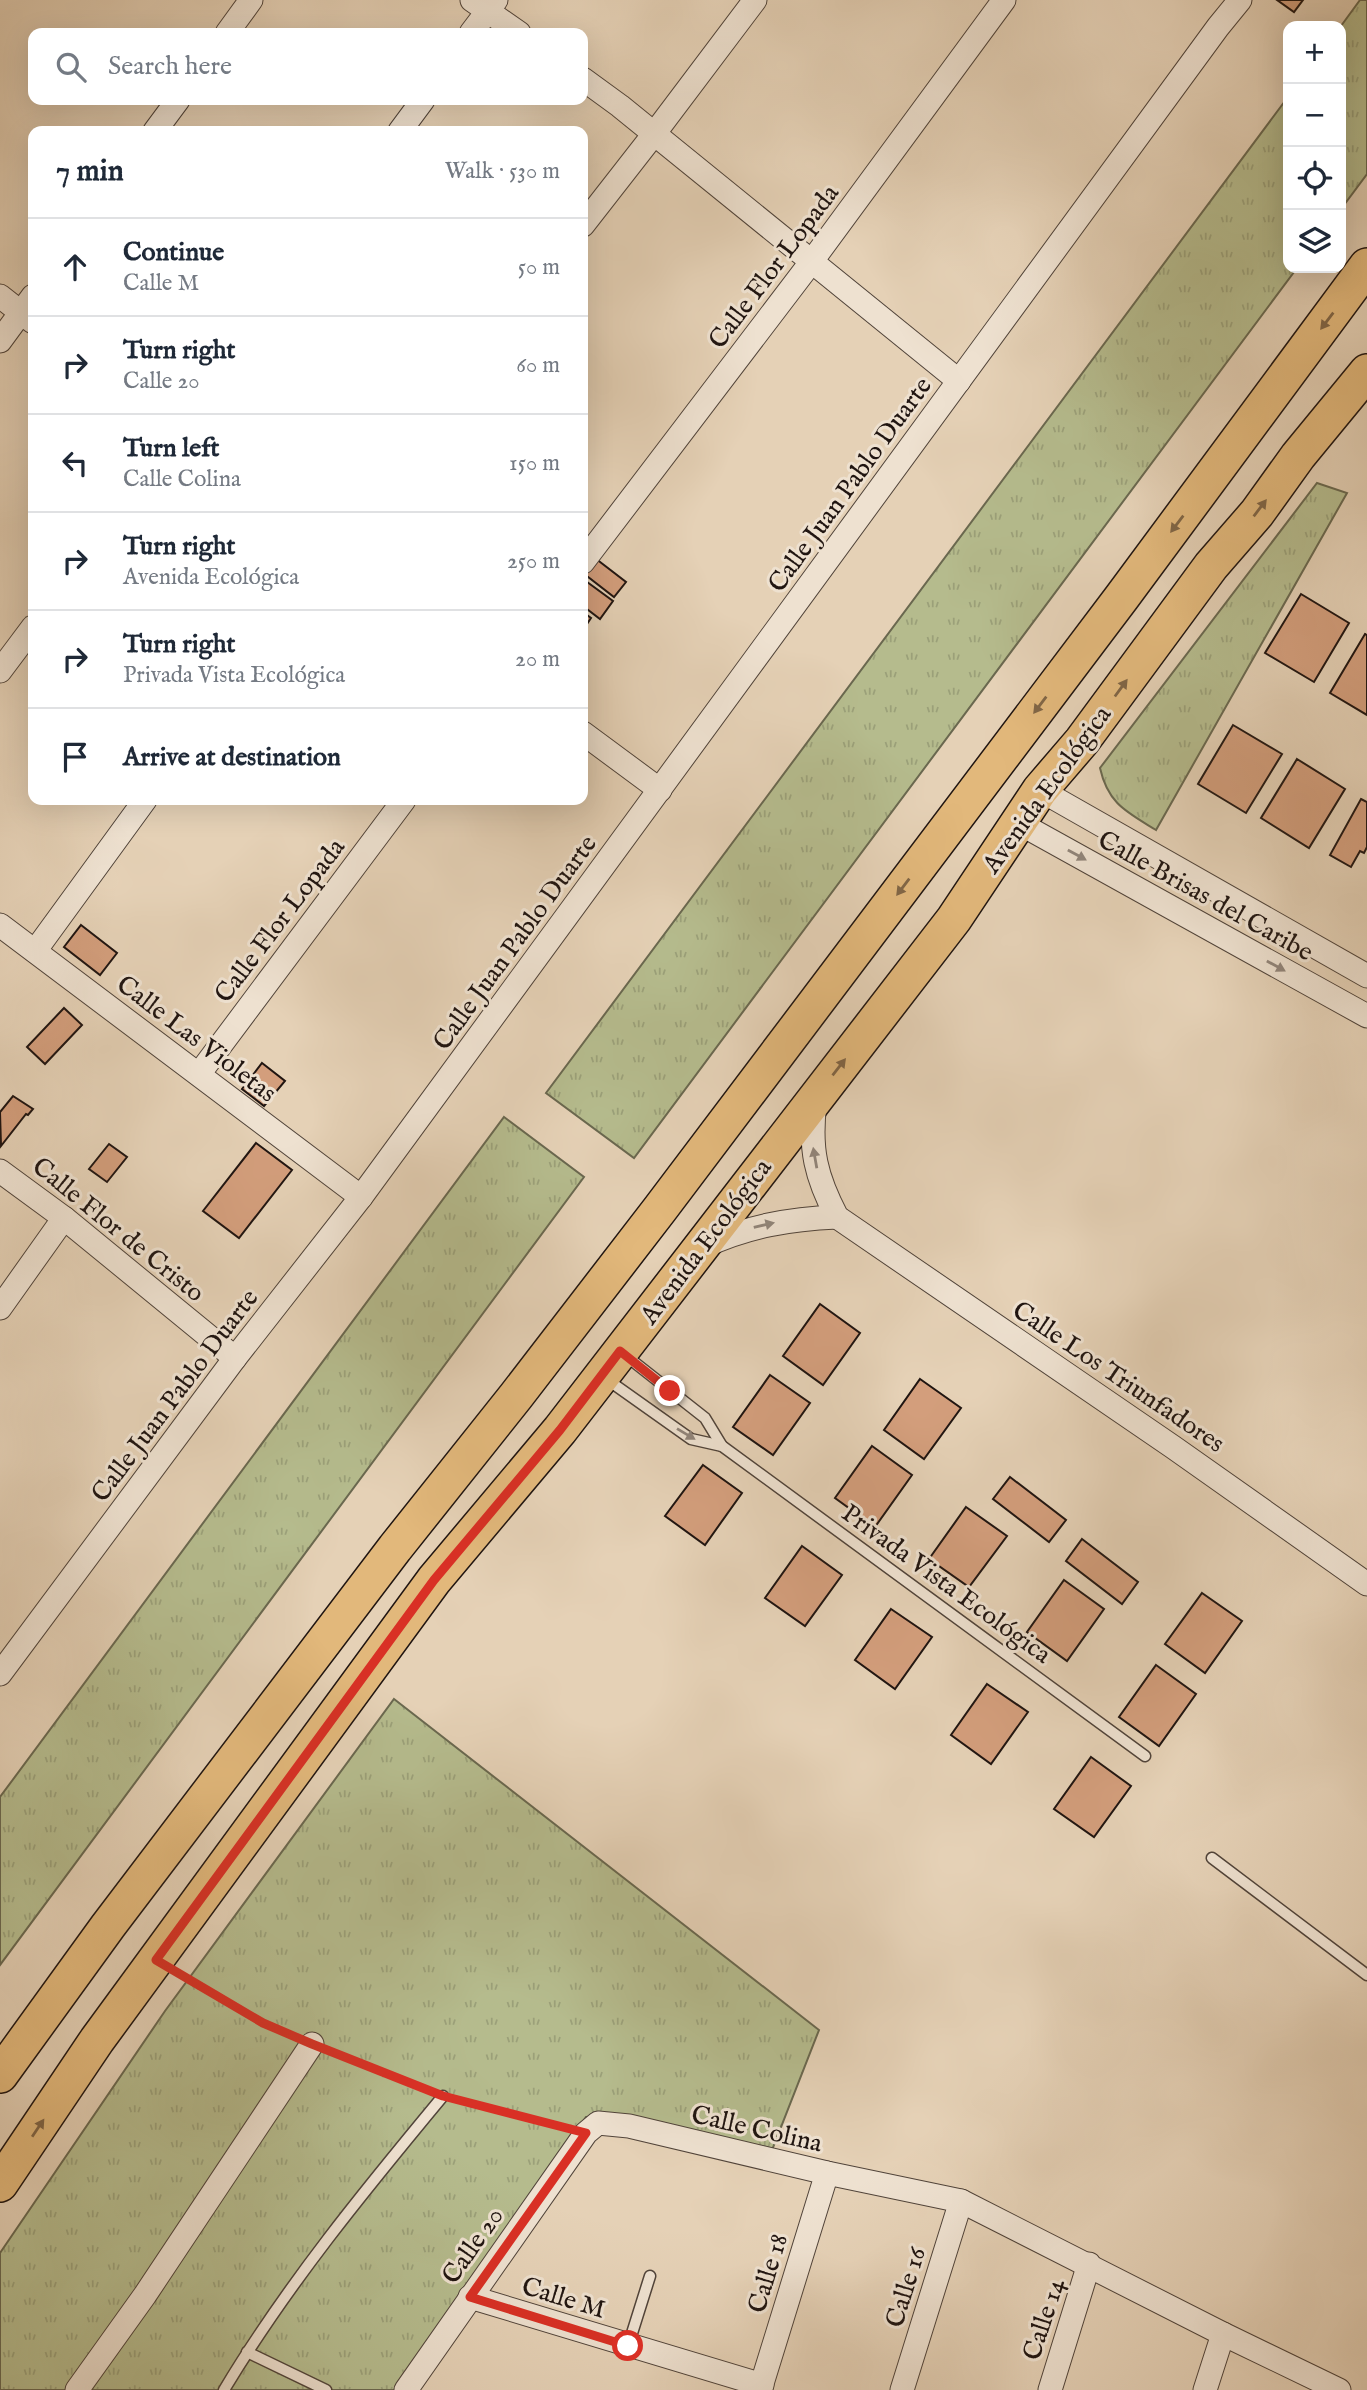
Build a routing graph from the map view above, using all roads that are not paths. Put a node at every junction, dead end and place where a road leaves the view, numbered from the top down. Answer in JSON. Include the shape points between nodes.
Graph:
{"nodes":[{"id":1,"x":251,"y":0,"type":"edge"},
{"id":2,"x":755,"y":0,"type":"edge"},
{"id":3,"x":1004,"y":0,"type":"edge"},
{"id":4,"x":1240,"y":0,"type":"edge"},
{"id":5,"x":485,"y":4,"type":"edge"},
{"id":6,"x":231,"y":28,"type":"edge"},
{"id":7,"x":473,"y":28,"type":"edge"},
{"id":8,"x":513,"y":28,"type":"edge"},
{"id":9,"x":588,"y":83,"type":"edge"},
{"id":10,"x":174,"y":105,"type":"edge"},
{"id":11,"x":419,"y":105,"type":"edge"},
{"id":12,"x":159,"y":126,"type":"edge"},
{"id":13,"x":404,"y":126,"type":"edge"},
{"id":14,"x":654,"y":134,"type":"junction"},
{"id":15,"x":588,"y":219,"type":"edge"},
{"id":16,"x":812,"y":261,"type":"junction"},
{"id":17,"x":1367,"y":266,"type":"edge"},
{"id":18,"x":0,"y":296,"type":"edge"},
{"id":19,"x":28,"y":310,"type":"edge"},
{"id":20,"x":28,"y":311,"type":"edge"},
{"id":21,"x":0,"y":341,"type":"edge"},
{"id":22,"x":1367,"y":372,"type":"edge"},
{"id":23,"x":959,"y":381,"type":"junction"},
{"id":24,"x":588,"y":555,"type":"edge"},
{"id":25,"x":28,"y":634,"type":"edge"},
{"id":26,"x":0,"y":671,"type":"edge"},
{"id":27,"x":588,"y":737,"type":"edge"},
{"id":28,"x":660,"y":790,"type":"junction"},
{"id":29,"x":1040,"y":790,"type":"junction"},
{"id":30,"x":141,"y":805,"type":"edge"},
{"id":31,"x":400,"y":805,"type":"edge"},
{"id":32,"x":1017,"y":822,"type":"junction"},
{"id":33,"x":0,"y":925,"type":"edge"},
{"id":34,"x":35,"y":951,"type":"junction"},
{"id":35,"x":1367,"y":976,"type":"edge"},
{"id":36,"x":1367,"y":1016,"type":"edge"},
{"id":37,"x":199,"y":1074,"type":"junction"},
{"id":38,"x":816,"y":1096,"type":"junction"},
{"id":39,"x":0,"y":1171,"type":"edge"},
{"id":40,"x":361,"y":1197,"type":"junction"},
{"id":41,"x":837,"y":1217,"type":"junction"},
{"id":42,"x":64,"y":1218,"type":"junction"},
{"id":43,"x":700,"y":1248,"type":"junction"},
{"id":44,"x":0,"y":1308,"type":"edge"},
{"id":45,"x":235,"y":1358,"type":"junction"},
{"id":46,"x":611,"y":1363,"type":"junction"},
{"id":47,"x":722,"y":1446,"type":"junction"},
{"id":48,"x":1367,"y":1584,"type":"edge"},
{"id":49,"x":0,"y":1674,"type":"edge"},
{"id":50,"x":1145,"y":1756,"type":"dead end"},
{"id":51,"x":1212,"y":1858,"type":"dead end"},
{"id":52,"x":1367,"y":1975,"type":"edge"},
{"id":53,"x":312,"y":2044,"type":"road end"},
{"id":54,"x":0,"y":2075,"type":"edge"},
{"id":55,"x":443,"y":2096,"type":"road end"},
{"id":56,"x":586,"y":2133,"type":"joint"},
{"id":57,"x":827,"y":2173,"type":"junction"},
{"id":58,"x":0,"y":2185,"type":"edge"},
{"id":59,"x":961,"y":2201,"type":"junction"},
{"id":60,"x":1090,"y":2264,"type":"junction"},
{"id":61,"x":650,"y":2276,"type":"dead end"},
{"id":62,"x":470,"y":2297,"type":"junction"},
{"id":63,"x":1223,"y":2334,"type":"junction"},
{"id":64,"x":628,"y":2346,"type":"junction"},
{"id":65,"x":247,"y":2352,"type":"junction"},
{"id":66,"x":761,"y":2387,"type":"edge"},
{"id":67,"x":77,"y":2390,"type":"edge"},
{"id":68,"x":224,"y":2390,"type":"edge"},
{"id":69,"x":326,"y":2390,"type":"edge"},
{"id":70,"x":406,"y":2390,"type":"edge"},
{"id":71,"x":902,"y":2390,"type":"edge"},
{"id":72,"x":1050,"y":2390,"type":"edge"},
{"id":73,"x":1205,"y":2390,"type":"edge"},
{"id":74,"x":1339,"y":2390,"type":"edge"}],
"edges":[{"from":1,"to":6,"type":"street"},
{"from":2,"to":14,"type":"street"},
{"from":3,"to":16,"type":"street","name":"Calle Flor Lopada"},
{"from":4,"to":23,"type":"street","name":"Calle Juan Pablo Duarte"},
{"from":5,"to":7,"type":"street"},
{"from":5,"to":8,"type":"street"},
{"from":9,"to":14,"type":"street"},
{"from":10,"to":12,"type":"street"},
{"from":11,"to":13,"type":"street"},
{"from":14,"to":15,"type":"street"},
{"from":14,"to":16,"type":"street"},
{"from":16,"to":23,"type":"street"},
{"from":16,"to":24,"type":"street","name":"Calle Flor Lopada"},
{"from":17,"to":54,"type":"main road","one_way":true,"via":[[668,1199],[395,1548]]},
{"from":18,"to":19,"type":"street"},
{"from":20,"to":21,"type":"street"},
{"from":29,"to":22,"type":"main road","name":"Avenida Ecológica","one_way":true},
{"from":23,"to":28,"type":"street","name":"Calle Juan Pablo Duarte"},
{"from":25,"to":26,"type":"street"},
{"from":27,"to":28,"type":"street"},
{"from":28,"to":40,"type":"street","name":"Calle Juan Pablo Duarte"},
{"from":29,"to":32,"type":"main road","name":"Avenida Ecológica"},
{"from":29,"to":35,"type":"street","name":"Calle Brisas del Caribe"},
{"from":30,"to":34,"type":"street"},
{"from":31,"to":37,"type":"street","name":"Calle Flor Lopada"},
{"from":32,"to":36,"type":"street","name":"Calle Brisas del Caribe","one_way":true},
{"from":38,"to":32,"type":"main road","name":"Avenida Ecológica","one_way":true,"via":[[954,919]]},
{"from":33,"to":34,"type":"street","name":"Calle Las Violetas"},
{"from":34,"to":37,"type":"street","name":"Calle Las Violetas"},
{"from":37,"to":40,"type":"street","name":"Calle Las Violetas"},
{"from":41,"to":38,"type":"street","name":"Calle Los Triunfadores","one_way":true,"via":[[814,1158]]},
{"from":38,"to":43,"type":"main road","name":"Avenida Ecológica"},
{"from":39,"to":42,"type":"street","name":"Calle Flor de Cristo"},
{"from":40,"to":45,"type":"street","name":"Calle Juan Pablo Duarte"},
{"from":43,"to":41,"type":"street","one_way":true,"via":[[766,1224]]},
{"from":41,"to":48,"type":"street","name":"Calle Los Triunfadores"},
{"from":42,"to":44,"type":"street"},
{"from":42,"to":45,"type":"street","name":"Calle Flor de Cristo"},
{"from":43,"to":46,"type":"main road","name":"Avenida Ecológica"},
{"from":45,"to":49,"type":"street","name":"Calle Juan Pablo Duarte"},
{"from":46,"to":47,"type":"lane","name":"Privada Vista Ecológica","via":[[705,1418]]},
{"from":46,"to":47,"type":"lane","name":"Privada Vista Ecológica","one_way":true,"via":[[691,1439]]},
{"from":58,"to":46,"type":"main road","name":"Avenida Ecológica","one_way":true,"via":[[97,2040],[434,1580]]},
{"from":47,"to":50,"type":"lane","name":"Privada Vista Ecológica"},
{"from":51,"to":52,"type":"lane"},
{"from":53,"to":67,"type":"street"},
{"from":55,"to":65,"type":"lane","via":[[341,2219]]},
{"from":56,"to":57,"type":"street","name":"Calle Colina","via":[[598,2123],[629,2126]]},
{"from":56,"to":62,"type":"street","name":"Calle 20"},
{"from":57,"to":59,"type":"street","name":"Calle Colina"},
{"from":57,"to":66,"type":"street","name":"Calle 18"},
{"from":59,"to":60,"type":"street","name":"Calle Colina"},
{"from":59,"to":71,"type":"street","name":"Calle 16"},
{"from":60,"to":63,"type":"street","name":"Calle Colina"},
{"from":60,"to":72,"type":"street","name":"Calle 14"},
{"from":61,"to":64,"type":"lane"},
{"from":62,"to":64,"type":"street","name":"Calle M"},
{"from":62,"to":70,"type":"street","name":"Calle 20"},
{"from":63,"to":73,"type":"street"},
{"from":63,"to":74,"type":"street","name":"Calle Colina"},
{"from":64,"to":66,"type":"street","name":"Calle M"},
{"from":65,"to":68,"type":"lane"},
{"from":65,"to":69,"type":"lane"}]}
